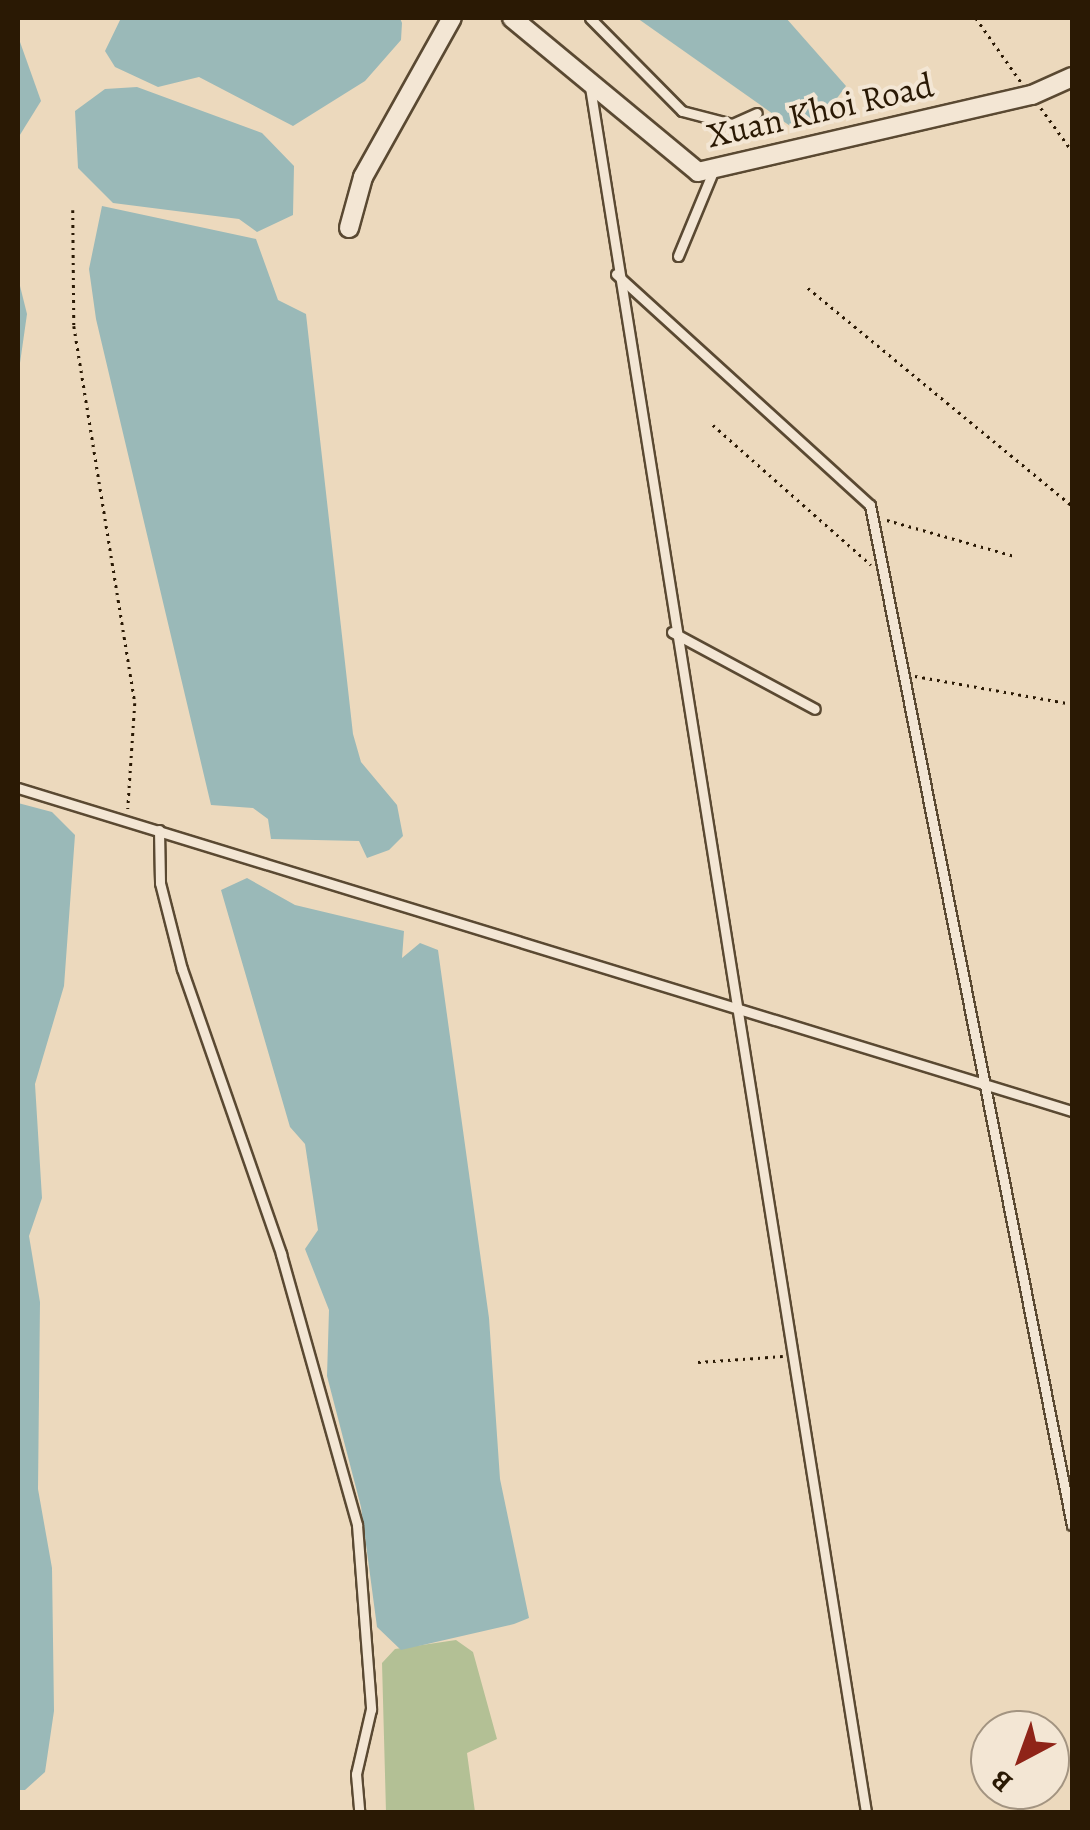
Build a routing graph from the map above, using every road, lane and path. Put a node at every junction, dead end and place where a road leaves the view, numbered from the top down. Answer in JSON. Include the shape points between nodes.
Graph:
{"nodes":[{"id":1,"x":452,"y":18,"type":"edge"},
{"id":2,"x":512,"y":18,"type":"edge"},
{"id":3,"x":590,"y":18,"type":"edge"},
{"id":4,"x":976,"y":18,"type":"edge"},
{"id":5,"x":1072,"y":77,"type":"edge"},
{"id":6,"x":590,"y":84,"type":"junction"},
{"id":7,"x":1032,"y":95,"type":"junction"},
{"id":8,"x":757,"y":113,"type":"dead end"},
{"id":9,"x":1072,"y":151,"type":"edge"},
{"id":10,"x":714,"y":170,"type":"junction"},
{"id":11,"x":73,"y":210,"type":"dead end"},
{"id":12,"x":349,"y":228,"type":"dead end"},
{"id":13,"x":678,"y":256,"type":"dead end"},
{"id":14,"x":616,"y":274,"type":"junction"},
{"id":15,"x":808,"y":288,"type":"dead end"},
{"id":16,"x":712,"y":425,"type":"dead end"},
{"id":17,"x":1072,"y":506,"type":"edge"},
{"id":18,"x":872,"y":515,"type":"junction"},
{"id":19,"x":1014,"y":556,"type":"dead end"},
{"id":20,"x":882,"y":568,"type":"junction"},
{"id":21,"x":672,"y":632,"type":"junction"},
{"id":22,"x":903,"y":674,"type":"junction"},
{"id":23,"x":1066,"y":703,"type":"dead end"},
{"id":24,"x":815,"y":709,"type":"dead end"},
{"id":25,"x":18,"y":788,"type":"edge"},
{"id":26,"x":124,"y":820,"type":"junction"},
{"id":27,"x":159,"y":830,"type":"junction"},
{"id":28,"x":733,"y":1008,"type":"junction"},
{"id":29,"x":984,"y":1081,"type":"junction"},
{"id":30,"x":1072,"y":1111,"type":"edge"},
{"id":31,"x":790,"y":1356,"type":"junction"},
{"id":32,"x":698,"y":1362,"type":"dead end"},
{"id":33,"x":1072,"y":1526,"type":"edge"},
{"id":34,"x":359,"y":1812,"type":"edge"},
{"id":35,"x":866,"y":1812,"type":"edge"}],
"edges":[{"from":1,"to":12,"type":"street","via":[[363,178]]},
{"from":2,"to":6,"type":"street","name":"Xuan Khoi Road"},
{"from":3,"to":8,"type":"lane","via":[[695,118],[732,124]]},
{"from":4,"to":7,"type":"path"},
{"from":5,"to":7,"type":"street","name":"Xuan Khoi Road"},
{"from":6,"to":10,"type":"street","name":"Xuan Khoi Road","via":[[698,172]]},
{"from":6,"to":14,"type":"lane"},
{"from":7,"to":9,"type":"path"},
{"from":7,"to":10,"type":"street","name":"Xuan Khoi Road"},
{"from":10,"to":13,"type":"lane"},
{"from":11,"to":26,"type":"path","via":[[74,326],[135,703],[136,779]]},
{"from":14,"to":18,"type":"lane","via":[[858,489]]},
{"from":14,"to":21,"type":"lane"},
{"from":15,"to":17,"type":"path"},
{"from":16,"to":20,"type":"path","via":[[866,563]]},
{"from":18,"to":19,"type":"path"},
{"from":18,"to":20,"type":"lane"},
{"from":20,"to":22,"type":"lane"},
{"from":21,"to":24,"type":"lane"},
{"from":21,"to":28,"type":"lane"},
{"from":22,"to":23,"type":"path"},
{"from":22,"to":29,"type":"lane"},
{"from":25,"to":26,"type":"lane"},
{"from":26,"to":27,"type":"lane"},
{"from":27,"to":28,"type":"lane"},
{"from":27,"to":34,"type":"lane","via":[[160,883],[182,969],[281,1254],[357,1525],[371,1709],[356,1774]]},
{"from":28,"to":29,"type":"lane"},
{"from":28,"to":31,"type":"lane"},
{"from":29,"to":30,"type":"lane"},
{"from":29,"to":33,"type":"lane"},
{"from":31,"to":32,"type":"path"},
{"from":31,"to":35,"type":"lane"}]}
